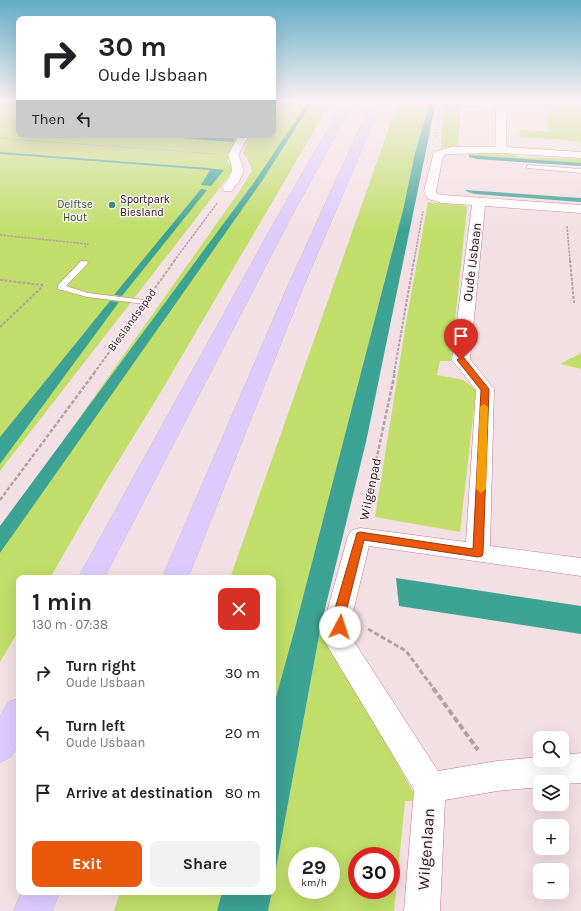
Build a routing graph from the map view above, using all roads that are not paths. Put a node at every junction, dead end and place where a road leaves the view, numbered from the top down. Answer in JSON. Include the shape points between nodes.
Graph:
{"nodes":[{"id":1,"x":239,"y":145,"type":"edge"},
{"id":2,"x":325,"y":145,"type":"edge"},
{"id":3,"x":359,"y":145,"type":"edge"},
{"id":4,"x":501,"y":145,"type":"edge"},
{"id":5,"x":501,"y":150,"type":"junction"},
{"id":6,"x":581,"y":155,"type":"edge"},
{"id":7,"x":529,"y":167,"type":"dead end"},
{"id":8,"x":581,"y":170,"type":"edge"},
{"id":9,"x":228,"y":188,"type":"road end"},
{"id":10,"x":479,"y":201,"type":"junction"},
{"id":11,"x":581,"y":209,"type":"edge"},
{"id":12,"x":84,"y":263,"type":"dead end"},
{"id":13,"x":145,"y":302,"type":"road end"},
{"id":14,"x":478,"y":553,"type":"junction"},
{"id":15,"x":581,"y":567,"type":"edge"},
{"id":16,"x":93,"y":575,"type":"edge"},
{"id":17,"x":176,"y":575,"type":"edge"},
{"id":18,"x":16,"y":718,"type":"edge"},
{"id":19,"x":0,"y":747,"type":"edge"},
{"id":20,"x":581,"y":768,"type":"edge"},
{"id":21,"x":430,"y":787,"type":"junction"},
{"id":22,"x":40,"y":895,"type":"edge"},
{"id":23,"x":33,"y":911,"type":"edge"},
{"id":24,"x":422,"y":911,"type":"edge"}],
"edges":[{"from":1,"to":9,"type":"street","via":[[234,155],[239,168],[238,174]]},
{"from":2,"to":16,"type":"highway"},
{"from":3,"to":17,"type":"highway","via":[[294,290]]},
{"from":4,"to":5,"type":"street"},
{"from":5,"to":6,"type":"street"},
{"from":5,"to":10,"type":"street","via":[[454,150],[438,154],[430,192],[432,196]]},
{"from":7,"to":8,"type":"lane"},
{"from":10,"to":11,"type":"street"},
{"from":10,"to":14,"type":"street","name":"Oude IJsbaan","via":[[461,360],[485,389]]},
{"from":12,"to":13,"type":"lane","via":[[61,287],[87,295]]},
{"from":14,"to":15,"type":"street"},
{"from":14,"to":21,"type":"street","name":"Wilgenpad","via":[[360,536],[340,612],[339,642]]},
{"from":18,"to":19,"type":"highway"},
{"from":20,"to":21,"type":"street","via":[[496,776]]},
{"from":21,"to":24,"type":"street","name":"Wilgenlaan"},
{"from":22,"to":23,"type":"highway"}]}
